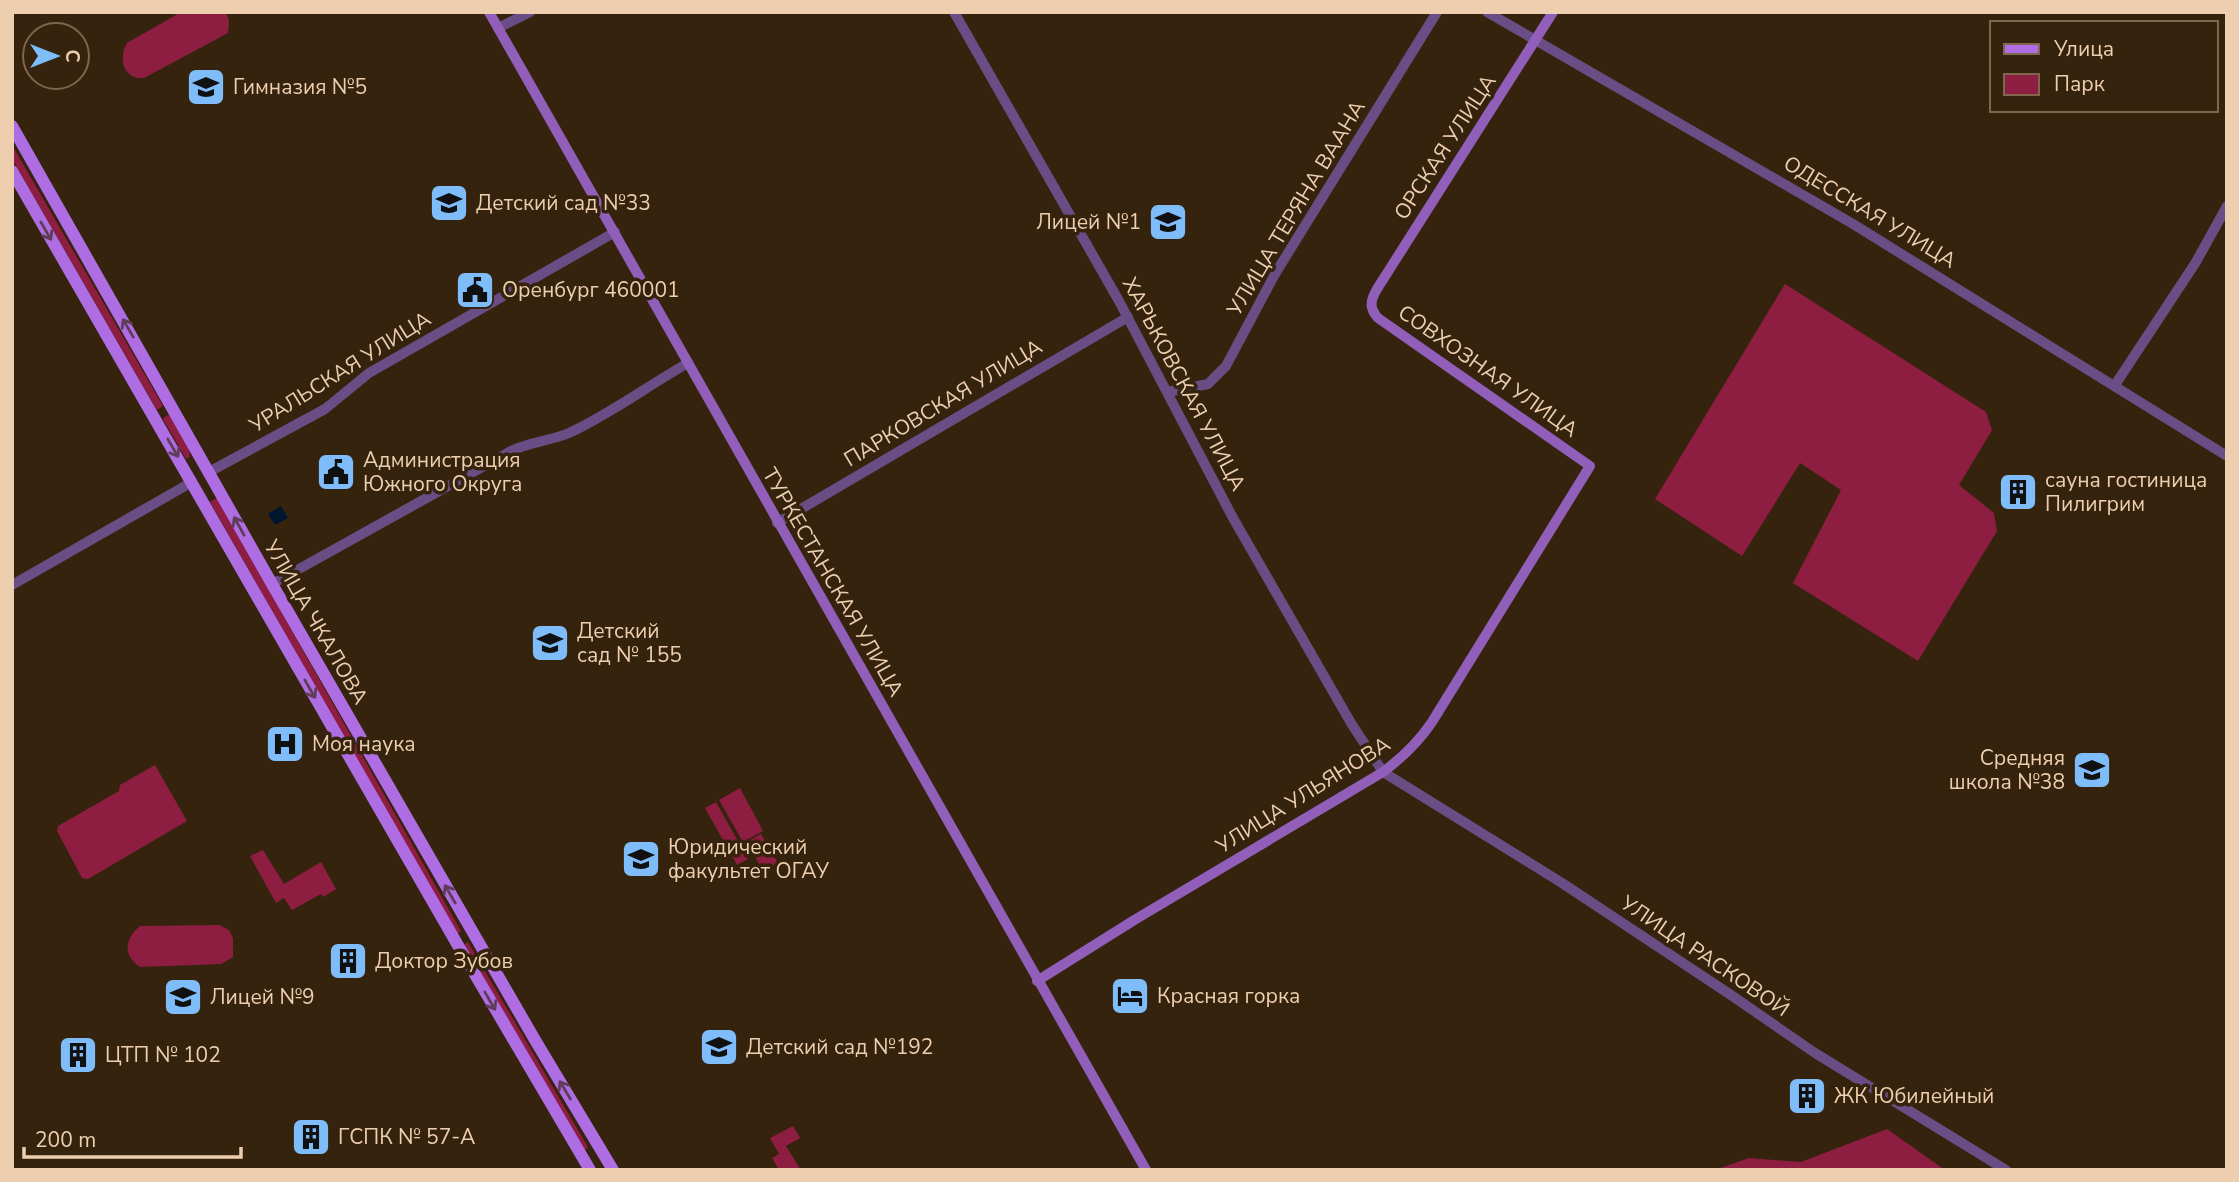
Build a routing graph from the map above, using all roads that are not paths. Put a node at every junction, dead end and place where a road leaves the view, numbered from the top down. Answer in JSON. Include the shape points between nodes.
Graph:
{"nodes":[{"id":1,"x":489,"y":12,"type":"edge"},
{"id":2,"x":530,"y":12,"type":"edge"},
{"id":3,"x":954,"y":12,"type":"edge"},
{"id":4,"x":1437,"y":12,"type":"edge"},
{"id":5,"x":1487,"y":12,"type":"edge"},
{"id":6,"x":1553,"y":12,"type":"edge"},
{"id":7,"x":498,"y":28,"type":"junction"},
{"id":8,"x":1535,"y":42,"type":"junction"},
{"id":9,"x":12,"y":126,"type":"edge"},
{"id":10,"x":12,"y":171,"type":"edge"},
{"id":11,"x":2227,"y":206,"type":"edge"},
{"id":12,"x":615,"y":232,"type":"junction"},
{"id":13,"x":1370,"y":303,"type":"joint"},
{"id":14,"x":1128,"y":317,"type":"junction"},
{"id":15,"x":688,"y":362,"type":"junction"},
{"id":16,"x":2115,"y":385,"type":"junction"},
{"id":17,"x":1167,"y":392,"type":"junction"},
{"id":18,"x":172,"y":407,"type":"junction"},
{"id":19,"x":155,"y":417,"type":"junction"},
{"id":20,"x":2227,"y":456,"type":"edge"},
{"id":21,"x":1590,"y":466,"type":"joint"},
{"id":22,"x":209,"y":472,"type":"junction"},
{"id":23,"x":192,"y":482,"type":"junction"},
{"id":24,"x":777,"y":523,"type":"junction"},
{"id":25,"x":272,"y":584,"type":"junction"},
{"id":26,"x":12,"y":585,"type":"edge"},
{"id":27,"x":1383,"y":772,"type":"junction"},
{"id":28,"x":472,"y":932,"type":"junction"},
{"id":29,"x":456,"y":942,"type":"junction"},
{"id":30,"x":1037,"y":981,"type":"junction"},
{"id":31,"x":600,"y":1149,"type":"junction"},
{"id":32,"x":586,"y":1165,"type":"edge"},
{"id":33,"x":613,"y":1170,"type":"edge"},
{"id":34,"x":1146,"y":1170,"type":"edge"},
{"id":35,"x":2006,"y":1170,"type":"edge"}],
"edges":[{"from":1,"to":7,"type":"main road","name":"ТУРКЕСТАНСКАЯ УЛИЦА"},
{"from":2,"to":7,"type":"street"},
{"from":3,"to":14,"type":"street","name":"ХАРЬКОВСКАЯ УЛИЦА"},
{"from":4,"to":17,"type":"street","name":"УЛИЦА ТЕРЯНА ВААНА","via":[[1270,282],[1226,366],[1208,384]]},
{"from":5,"to":8,"type":"street","name":"ОДЕССКАЯ УЛИЦА"},
{"from":6,"to":8,"type":"main road","name":"ОРСКАЯ УЛИЦА"},
{"from":7,"to":12,"type":"main road","name":"ТУРКЕСТАНСКАЯ УЛИЦА"},
{"from":8,"to":13,"type":"main road","name":"ОРСКАЯ УЛИЦА"},
{"from":8,"to":16,"type":"street","name":"ОДЕССКАЯ УЛИЦА","via":[[1770,175]]},
{"from":18,"to":9,"type":"main road","name":"УЛИЦА ЧКАЛОВА","one_way":true},
{"from":10,"to":19,"type":"main road","name":"УЛИЦА ЧКАЛОВА","one_way":true},
{"from":11,"to":16,"type":"street"},
{"from":12,"to":15,"type":"main road","name":"ТУРКЕСТАНСКАЯ УЛИЦА"},
{"from":12,"to":22,"type":"street","name":"УРАЛЬСКАЯ УЛИЦА","via":[[369,373],[325,409]]},
{"from":13,"to":21,"type":"main road","name":"СОВХОЗНАЯ УЛИЦА","via":[[1378,317]]},
{"from":14,"to":17,"type":"street","name":"ХАРЬКОВСКАЯ УЛИЦА"},
{"from":14,"to":24,"type":"street","name":"ПАРКОВСКАЯ УЛИЦА"},
{"from":15,"to":24,"type":"main road","name":"ТУРКЕСТАНСКАЯ УЛИЦА"},
{"from":15,"to":25,"type":"street","via":[[577,429],[511,451]]},
{"from":16,"to":20,"type":"street","name":"ОДЕССКАЯ УЛИЦА"},
{"from":17,"to":27,"type":"street","name":"ХАРЬКОВСКАЯ УЛИЦА","via":[[1233,518]]},
{"from":18,"to":19,"type":"main road"},
{"from":18,"to":22,"type":"main road","name":"УЛИЦА ЧКАЛОВА"},
{"from":19,"to":23,"type":"main road","name":"УЛИЦА ЧКАЛОВА","one_way":true},
{"from":21,"to":27,"type":"main road","name":"УЛИЦА УЛЬЯНОВА","via":[[1418,743]]},
{"from":22,"to":23,"type":"main road","name":"УРАЛЬСКАЯ УЛИЦА"},
{"from":25,"to":22,"type":"main road","name":"УЛИЦА ЧКАЛОВА","one_way":true},
{"from":23,"to":26,"type":"street","name":"УРАЛЬСКАЯ УЛИЦА"},
{"from":23,"to":29,"type":"main road","name":"УЛИЦА ЧКАЛОВА","one_way":true},
{"from":24,"to":30,"type":"main road","name":"ТУРКЕСТАНСКАЯ УЛИЦА"},
{"from":28,"to":25,"type":"main road","name":"УЛИЦА ЧКАЛОВА","one_way":true},
{"from":27,"to":30,"type":"main road","name":"УЛИЦА УЛЬЯНОВА"},
{"from":27,"to":35,"type":"street","name":"УЛИЦА РАСКОВОЙ","via":[[1562,883],[1815,1053]]},
{"from":28,"to":29,"type":"main road"},
{"from":31,"to":28,"type":"main road","name":"УЛИЦА ЧКАЛОВА","one_way":true},
{"from":29,"to":32,"type":"main road","name":"УЛИЦА ЧКАЛОВА","one_way":true},
{"from":30,"to":34,"type":"main road","name":"ТУРКЕСТАНСКАЯ УЛИЦА"},
{"from":31,"to":32,"type":"main road"},
{"from":31,"to":33,"type":"main road","name":"УЛИЦА ЧКАЛОВА"}]}
